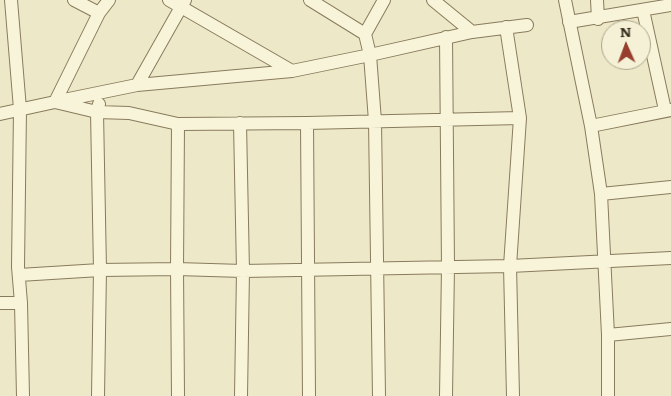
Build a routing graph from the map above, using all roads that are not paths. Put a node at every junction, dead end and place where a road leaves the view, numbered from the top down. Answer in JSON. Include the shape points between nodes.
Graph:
{"nodes":[{"id":1,"x":11,"y":0,"type":"edge"},
{"id":2,"x":74,"y":0,"type":"edge"},
{"id":3,"x":109,"y":0,"type":"edge"},
{"id":4,"x":169,"y":0,"type":"edge"},
{"id":5,"x":310,"y":0,"type":"edge"},
{"id":6,"x":384,"y":0,"type":"edge"},
{"id":7,"x":433,"y":0,"type":"edge"},
{"id":8,"x":565,"y":0,"type":"edge"},
{"id":9,"x":597,"y":0,"type":"edge"},
{"id":10,"x":183,"y":3,"type":"edge"},
{"id":11,"x":671,"y":5,"type":"edge"},
{"id":12,"x":650,"y":6,"type":"edge"},
{"id":13,"x":99,"y":13,"type":"junction"},
{"id":14,"x":598,"y":19,"type":"junction"},
{"id":15,"x":569,"y":22,"type":"junction"},
{"id":16,"x":527,"y":25,"type":"dead end"},
{"id":17,"x":506,"y":27,"type":"junction"},
{"id":18,"x":472,"y":32,"type":"junction"},
{"id":19,"x":365,"y":34,"type":"junction"},
{"id":20,"x":446,"y":38,"type":"junction"},
{"id":21,"x":370,"y":55,"type":"junction"},
{"id":22,"x":292,"y":71,"type":"junction"},
{"id":23,"x":137,"y":85,"type":"junction"},
{"id":24,"x":102,"y":92,"type":"junction"},
{"id":25,"x":54,"y":102,"type":"junction"},
{"id":26,"x":20,"y":109,"type":"junction"},
{"id":27,"x":668,"y":110,"type":"edge"},
{"id":28,"x":97,"y":112,"type":"junction"},
{"id":29,"x":0,"y":114,"type":"edge"},
{"id":30,"x":520,"y":118,"type":"junction"},
{"id":31,"x":446,"y":119,"type":"junction"},
{"id":32,"x":375,"y":122,"type":"junction"},
{"id":33,"x":240,"y":123,"type":"junction"},
{"id":34,"x":307,"y":123,"type":"junction"},
{"id":35,"x":178,"y":124,"type":"junction"},
{"id":36,"x":591,"y":126,"type":"junction"},
{"id":37,"x":671,"y":187,"type":"edge"},
{"id":38,"x":601,"y":194,"type":"junction"},
{"id":39,"x":671,"y":258,"type":"edge"},
{"id":40,"x":604,"y":262,"type":"junction"},
{"id":41,"x":510,"y":266,"type":"junction"},
{"id":42,"x":448,"y":267,"type":"junction"},
{"id":43,"x":177,"y":269,"type":"junction"},
{"id":44,"x":378,"y":269,"type":"junction"},
{"id":45,"x":100,"y":270,"type":"junction"},
{"id":46,"x":308,"y":270,"type":"junction"},
{"id":47,"x":243,"y":271,"type":"junction"},
{"id":48,"x":19,"y":275,"type":"junction"},
{"id":49,"x":0,"y":303,"type":"edge"},
{"id":50,"x":21,"y":303,"type":"junction"},
{"id":51,"x":671,"y":329,"type":"edge"},
{"id":52,"x":608,"y":335,"type":"junction"},
{"id":53,"x":22,"y":396,"type":"edge"},
{"id":54,"x":98,"y":396,"type":"edge"},
{"id":55,"x":178,"y":396,"type":"edge"},
{"id":56,"x":241,"y":396,"type":"edge"},
{"id":57,"x":309,"y":396,"type":"edge"},
{"id":58,"x":379,"y":396,"type":"edge"},
{"id":59,"x":446,"y":396,"type":"edge"},
{"id":60,"x":513,"y":396,"type":"edge"},
{"id":61,"x":608,"y":396,"type":"edge"}],
"edges":[{"from":1,"to":26,"type":"street"},
{"from":2,"to":13,"type":"street"},
{"from":3,"to":13,"type":"street"},
{"from":4,"to":10,"type":"street"},
{"from":5,"to":19,"type":"street"},
{"from":6,"to":19,"type":"street"},
{"from":7,"to":18,"type":"street"},
{"from":8,"to":15,"type":"street"},
{"from":9,"to":14,"type":"street"},
{"from":10,"to":22,"type":"street"},
{"from":10,"to":23,"type":"street"},
{"from":11,"to":12,"type":"street"},
{"from":12,"to":14,"type":"street"},
{"from":12,"to":27,"type":"street"},
{"from":13,"to":25,"type":"street"},
{"from":14,"to":15,"type":"street"},
{"from":15,"to":36,"type":"street"},
{"from":16,"to":17,"type":"street"},
{"from":17,"to":18,"type":"street"},
{"from":17,"to":30,"type":"street"},
{"from":18,"to":20,"type":"street"},
{"from":19,"to":21,"type":"street"},
{"from":20,"to":21,"type":"street"},
{"from":20,"to":31,"type":"street"},
{"from":21,"to":22,"type":"street"},
{"from":21,"to":32,"type":"street"},
{"from":22,"to":23,"type":"street"},
{"from":23,"to":24,"type":"street"},
{"from":24,"to":25,"type":"street"},
{"from":24,"to":28,"type":"street"},
{"from":25,"to":26,"type":"street"},
{"from":25,"to":28,"type":"street"},
{"from":26,"to":29,"type":"street"},
{"from":26,"to":48,"type":"street"},
{"from":27,"to":36,"type":"street"},
{"from":28,"to":35,"type":"street","via":[[129,113]]},
{"from":28,"to":45,"type":"street"},
{"from":30,"to":31,"type":"street"},
{"from":30,"to":41,"type":"street"},
{"from":31,"to":32,"type":"street"},
{"from":31,"to":42,"type":"street"},
{"from":32,"to":34,"type":"street"},
{"from":32,"to":44,"type":"street"},
{"from":33,"to":34,"type":"street"},
{"from":33,"to":35,"type":"street"},
{"from":33,"to":47,"type":"street"},
{"from":34,"to":46,"type":"street"},
{"from":35,"to":43,"type":"street"},
{"from":36,"to":38,"type":"street"},
{"from":37,"to":38,"type":"street"},
{"from":38,"to":40,"type":"street"},
{"from":39,"to":40,"type":"street"},
{"from":40,"to":41,"type":"street"},
{"from":40,"to":52,"type":"street"},
{"from":41,"to":42,"type":"street"},
{"from":41,"to":60,"type":"street"},
{"from":42,"to":44,"type":"street"},
{"from":42,"to":59,"type":"street"},
{"from":43,"to":45,"type":"street"},
{"from":43,"to":47,"type":"street"},
{"from":43,"to":55,"type":"street"},
{"from":44,"to":46,"type":"street"},
{"from":44,"to":58,"type":"street"},
{"from":45,"to":48,"type":"street"},
{"from":45,"to":54,"type":"street"},
{"from":46,"to":47,"type":"street"},
{"from":46,"to":57,"type":"street"},
{"from":47,"to":56,"type":"street"},
{"from":48,"to":50,"type":"street"},
{"from":49,"to":50,"type":"street"},
{"from":50,"to":53,"type":"street"},
{"from":51,"to":52,"type":"street"},
{"from":52,"to":61,"type":"street"}]}
